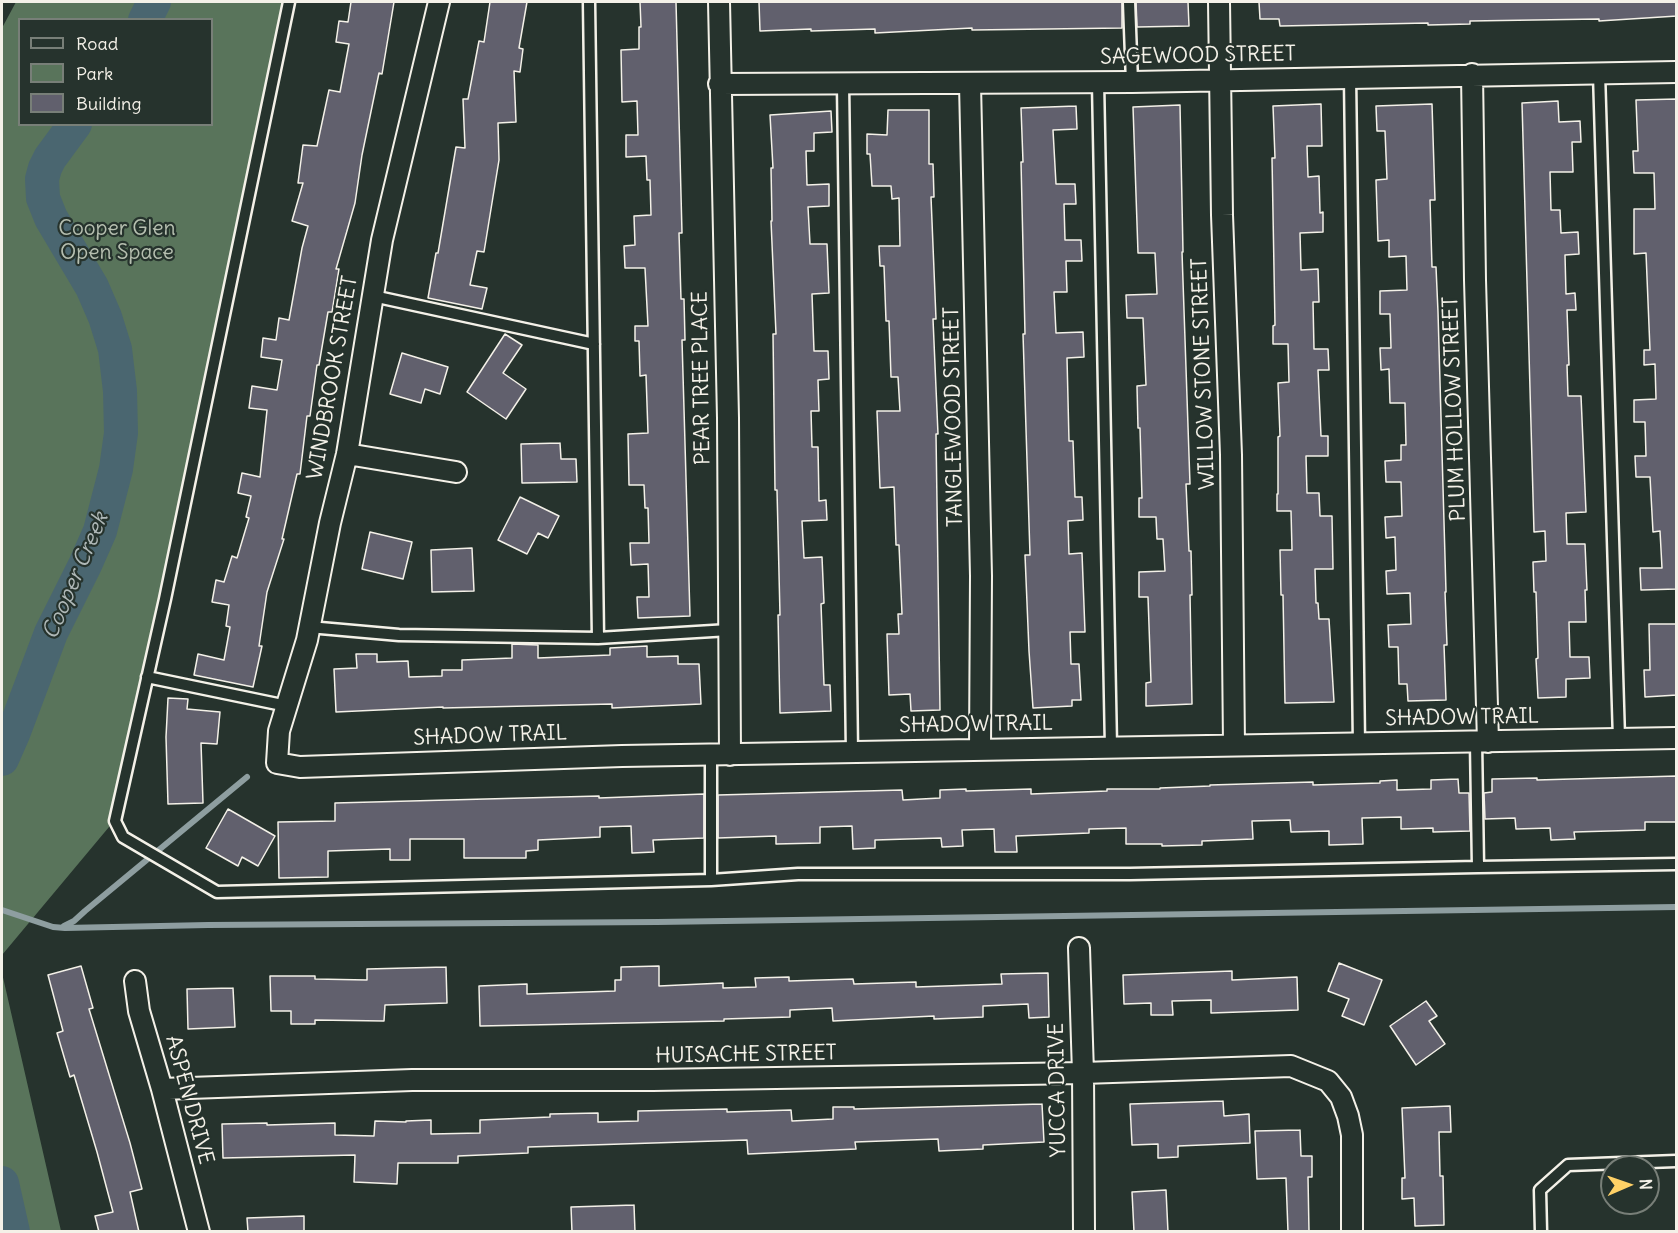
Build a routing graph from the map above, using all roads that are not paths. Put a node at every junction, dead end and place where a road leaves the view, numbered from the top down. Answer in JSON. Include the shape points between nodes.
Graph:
{"nodes":[{"id":1,"x":289,"y":2,"type":"edge"},
{"id":2,"x":439,"y":2,"type":"edge"},
{"id":3,"x":589,"y":2,"type":"edge"},
{"id":4,"x":719,"y":2,"type":"edge"},
{"id":5,"x":1129,"y":2,"type":"edge"},
{"id":6,"x":1219,"y":2,"type":"edge"},
{"id":7,"x":1677,"y":72,"type":"edge"},
{"id":8,"x":1599,"y":73,"type":"junction"},
{"id":9,"x":1472,"y":75,"type":"junction"},
{"id":10,"x":1350,"y":77,"type":"junction"},
{"id":11,"x":1221,"y":81,"type":"junction"},
{"id":12,"x":1098,"y":82,"type":"junction"},
{"id":13,"x":1132,"y":82,"type":"junction"},
{"id":14,"x":720,"y":84,"type":"junction"},
{"id":15,"x":843,"y":84,"type":"junction"},
{"id":16,"x":970,"y":84,"type":"junction"},
{"id":17,"x":373,"y":296,"type":"junction"},
{"id":18,"x":594,"y":344,"type":"junction"},
{"id":19,"x":347,"y":454,"type":"junction"},
{"id":20,"x":456,"y":471,"type":"dead end"},
{"id":21,"x":309,"y":627,"type":"junction"},
{"id":22,"x":729,"y":630,"type":"junction"},
{"id":23,"x":598,"y":638,"type":"junction"},
{"id":24,"x":147,"y":677,"type":"junction"},
{"id":25,"x":287,"y":706,"type":"junction"},
{"id":26,"x":1677,"y":738,"type":"edge"},
{"id":27,"x":1619,"y":739,"type":"junction"},
{"id":28,"x":1482,"y":742,"type":"junction"},
{"id":29,"x":1359,"y":744,"type":"junction"},
{"id":30,"x":1234,"y":745,"type":"junction"},
{"id":31,"x":1111,"y":747,"type":"junction"},
{"id":32,"x":981,"y":748,"type":"junction"},
{"id":33,"x":852,"y":752,"type":"junction"},
{"id":34,"x":720,"y":755,"type":"junction"},
{"id":35,"x":277,"y":763,"type":"joint"},
{"id":36,"x":1677,"y":864,"type":"edge"},
{"id":37,"x":1479,"y":867,"type":"junction"},
{"id":38,"x":711,"y":880,"type":"junction"},
{"id":39,"x":1079,"y":948,"type":"dead end"},
{"id":40,"x":135,"y":981,"type":"dead end"},
{"id":41,"x":1083,"y":1073,"type":"junction"},
{"id":42,"x":162,"y":1089,"type":"junction"},
{"id":43,"x":1677,"y":1161,"type":"edge"},
{"id":44,"x":199,"y":1232,"type":"edge"},
{"id":45,"x":1084,"y":1232,"type":"edge"},
{"id":46,"x":1353,"y":1232,"type":"edge"},
{"id":47,"x":1541,"y":1232,"type":"edge"}],
"edges":[{"from":1,"to":24,"type":"lane"},
{"from":2,"to":17,"type":"street","name":"WINDBROOK STREET","via":[[382,240]]},
{"from":3,"to":18,"type":"lane"},
{"from":4,"to":14,"type":"street","name":"PEAR TREE PLACE"},
{"from":5,"to":13,"type":"lane"},
{"from":6,"to":11,"type":"street","name":"WILLOW STONE STREET"},
{"from":7,"to":8,"type":"street","name":"SAGEWOOD STREET"},
{"from":8,"to":9,"type":"street","name":"SAGEWOOD STREET"},
{"from":8,"to":27,"type":"lane"},
{"from":9,"to":10,"type":"street","name":"SAGEWOOD STREET"},
{"from":9,"to":28,"type":"street","name":"PLUM HOLLOW STREET"},
{"from":10,"to":11,"type":"street","name":"SAGEWOOD STREET"},
{"from":10,"to":29,"type":"lane"},
{"from":11,"to":13,"type":"street","name":"SAGEWOOD STREET"},
{"from":11,"to":30,"type":"street","name":"WILLOW STONE STREET"},
{"from":12,"to":13,"type":"street","name":"SAGEWOOD STREET"},
{"from":12,"to":16,"type":"street","name":"SAGEWOOD STREET"},
{"from":12,"to":31,"type":"lane"},
{"from":14,"to":15,"type":"street","name":"SAGEWOOD STREET"},
{"from":14,"to":22,"type":"street","name":"PEAR TREE PLACE"},
{"from":15,"to":16,"type":"street","name":"SAGEWOOD STREET"},
{"from":15,"to":33,"type":"lane"},
{"from":16,"to":32,"type":"street","name":"TANGLEWOOD STREET"},
{"from":17,"to":18,"type":"lane"},
{"from":17,"to":19,"type":"street","name":"WINDBROOK STREET"},
{"from":18,"to":23,"type":"lane"},
{"from":19,"to":20,"type":"street"},
{"from":19,"to":21,"type":"street","name":"WINDBROOK STREET"},
{"from":21,"to":23,"type":"lane","via":[[399,635]]},
{"from":21,"to":25,"type":"street","name":"WINDBROOK STREET"},
{"from":22,"to":23,"type":"lane"},
{"from":22,"to":34,"type":"street","name":"PEAR TREE PLACE"},
{"from":24,"to":25,"type":"lane"},
{"from":24,"to":38,"type":"lane","via":[[115,821],[123,837],[217,891]]},
{"from":25,"to":35,"type":"street","name":"WINDBROOK STREET","via":[[279,731]]},
{"from":26,"to":27,"type":"street","name":"SHADOW TRAIL"},
{"from":27,"to":28,"type":"street","name":"SHADOW TRAIL"},
{"from":28,"to":29,"type":"street","name":"SHADOW TRAIL"},
{"from":28,"to":37,"type":"lane"},
{"from":29,"to":30,"type":"street","name":"SHADOW TRAIL"},
{"from":30,"to":31,"type":"street","name":"SHADOW TRAIL"},
{"from":31,"to":32,"type":"street","name":"SHADOW TRAIL"},
{"from":32,"to":33,"type":"street","name":"SHADOW TRAIL"},
{"from":33,"to":34,"type":"street","name":"SHADOW TRAIL"},
{"from":34,"to":35,"type":"street","name":"SHADOW TRAIL","via":[[300,767]]},
{"from":34,"to":38,"type":"lane"},
{"from":36,"to":37,"type":"lane"},
{"from":37,"to":38,"type":"lane","via":[[1130,874],[798,874]]},
{"from":39,"to":41,"type":"street","name":"YUCCA DRIVE"},
{"from":40,"to":42,"type":"street","name":"ASPEN DRIVE","via":[[139,1011]]},
{"from":41,"to":42,"type":"street","name":"HUISACHE STREET","via":[[412,1080]]},
{"from":41,"to":45,"type":"street","name":"YUCCA DRIVE"},
{"from":41,"to":46,"type":"street","name":"HUISACHE STREET","via":[[1291,1066],[1328,1081],[1341,1097],[1352,1135]]},
{"from":42,"to":44,"type":"street","name":"ASPEN DRIVE"},
{"from":43,"to":47,"type":"lane","via":[[1568,1165],[1540,1191]]}]}
